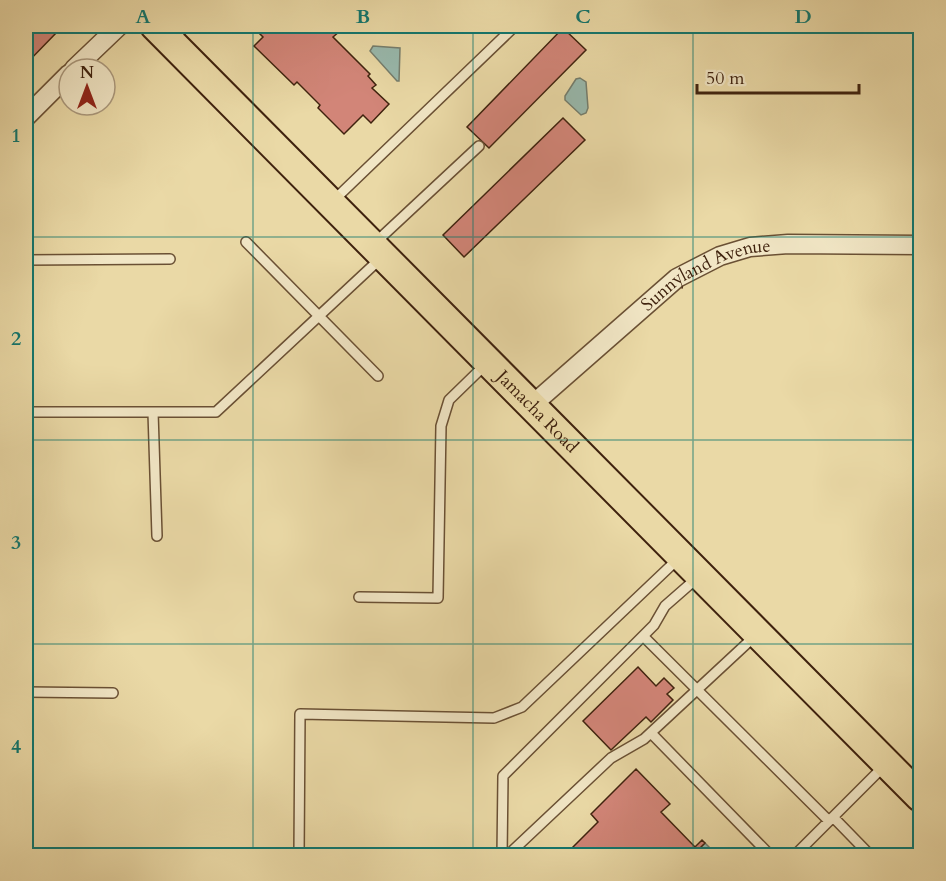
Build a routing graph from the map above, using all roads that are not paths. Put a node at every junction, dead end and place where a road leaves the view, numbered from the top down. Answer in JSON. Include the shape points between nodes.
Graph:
{"nodes":[{"id":1,"x":119,"y":26,"type":"edge"},
{"id":2,"x":515,"y":26,"type":"edge"},
{"id":3,"x":170,"y":30,"type":"edge"},
{"id":4,"x":87,"y":57,"type":"edge"},
{"id":5,"x":57,"y":86,"type":"edge"},
{"id":6,"x":26,"y":117,"type":"edge"},
{"id":7,"x":479,"y":146,"type":"dead end"},
{"id":8,"x":331,"y":204,"type":"junction"},
{"id":9,"x":246,"y":242,"type":"dead end"},
{"id":10,"x":921,"y":245,"type":"edge"},
{"id":11,"x":377,"y":251,"type":"junction"},
{"id":12,"x":170,"y":259,"type":"dead end"},
{"id":13,"x":26,"y":260,"type":"edge"},
{"id":14,"x":319,"y":316,"type":"junction"},
{"id":15,"x":488,"y":363,"type":"junction"},
{"id":16,"x":378,"y":376,"type":"dead end"},
{"id":17,"x":531,"y":406,"type":"junction"},
{"id":18,"x":26,"y":412,"type":"edge"},
{"id":19,"x":153,"y":412,"type":"junction"},
{"id":20,"x":157,"y":536,"type":"dead end"},
{"id":21,"x":690,"y":566,"type":"junction"},
{"id":22,"x":359,"y":597,"type":"dead end"},
{"id":23,"x":758,"y":634,"type":"junction"},
{"id":24,"x":643,"y":636,"type":"junction"},
{"id":25,"x":697,"y":690,"type":"junction"},
{"id":26,"x":26,"y":692,"type":"edge"},
{"id":27,"x":113,"y":693,"type":"dead end"},
{"id":28,"x":651,"y":733,"type":"junction"},
{"id":29,"x":887,"y":764,"type":"junction"},
{"id":30,"x":921,"y":797,"type":"edge"},
{"id":31,"x":831,"y":819,"type":"junction"},
{"id":32,"x":299,"y":855,"type":"edge"},
{"id":33,"x":502,"y":855,"type":"edge"},
{"id":34,"x":507,"y":855,"type":"edge"},
{"id":35,"x":771,"y":855,"type":"edge"},
{"id":36,"x":797,"y":855,"type":"edge"},
{"id":37,"x":871,"y":855,"type":"edge"}],
"edges":[{"from":1,"to":4,"type":"street"},
{"from":2,"to":8,"type":"lane"},
{"from":3,"to":8,"type":"main road","name":"Jamacha Road"},
{"from":5,"to":6,"type":"street"},
{"from":7,"to":11,"type":"lane"},
{"from":8,"to":11,"type":"main road","name":"Jamacha Road"},
{"from":9,"to":14,"type":"lane"},
{"from":10,"to":17,"type":"street","name":"Sunnyland Avenue","via":[[788,244],[750,247],[720,256],[677,278]]},
{"from":11,"to":14,"type":"lane"},
{"from":11,"to":15,"type":"main road","name":"Jamacha Road"},
{"from":12,"to":13,"type":"lane"},
{"from":14,"to":16,"type":"lane"},
{"from":14,"to":19,"type":"lane","via":[[216,412]]},
{"from":15,"to":17,"type":"main road","name":"Jamacha Road"},
{"from":15,"to":22,"type":"lane","via":[[449,400],[441,426],[438,598]]},
{"from":17,"to":21,"type":"main road","name":"Jamacha Road"},
{"from":18,"to":19,"type":"lane"},
{"from":19,"to":20,"type":"lane"},
{"from":21,"to":23,"type":"main road","name":"Jamacha Road"},
{"from":21,"to":24,"type":"lane","via":[[654,625]]},
{"from":21,"to":32,"type":"lane","via":[[522,707],[494,718],[300,714]]},
{"from":23,"to":25,"type":"lane"},
{"from":23,"to":29,"type":"main road","name":"Jamacha Road"},
{"from":24,"to":25,"type":"lane"},
{"from":24,"to":33,"type":"lane","via":[[502,776]]},
{"from":25,"to":28,"type":"lane"},
{"from":25,"to":31,"type":"lane"},
{"from":26,"to":27,"type":"lane"},
{"from":28,"to":34,"type":"lane","via":[[610,758]]},
{"from":28,"to":35,"type":"lane"},
{"from":29,"to":30,"type":"main road","name":"Jamacha Road"},
{"from":29,"to":31,"type":"lane"},
{"from":31,"to":36,"type":"lane"},
{"from":31,"to":37,"type":"lane"}]}
